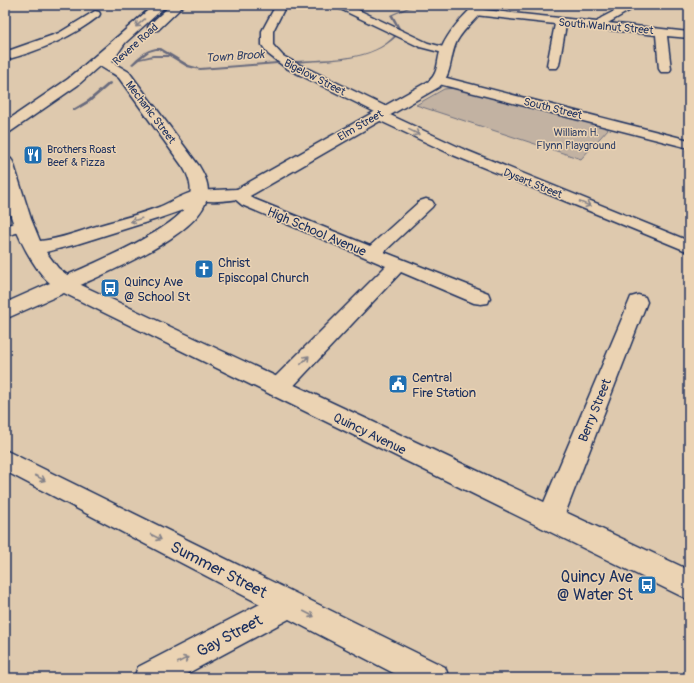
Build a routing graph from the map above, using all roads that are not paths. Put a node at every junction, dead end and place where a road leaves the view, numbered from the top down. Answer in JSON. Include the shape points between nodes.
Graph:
{"nodes":[{"id":1,"x":161,"y":5,"type":"edge"},
{"id":2,"x":178,"y":5,"type":"edge"},
{"id":3,"x":281,"y":5,"type":"edge"},
{"id":4,"x":340,"y":5,"type":"edge"},
{"id":5,"x":634,"y":5,"type":"edge"},
{"id":6,"x":478,"y":8,"type":"edge"},
{"id":7,"x":95,"y":14,"type":"dead end"},
{"id":8,"x":561,"y":22,"type":"junction"},
{"id":9,"x":600,"y":25,"type":"junction"},
{"id":10,"x":661,"y":31,"type":"junction"},
{"id":11,"x":689,"y":35,"type":"edge"},
{"id":12,"x":124,"y":46,"type":"junction"},
{"id":13,"x":447,"y":51,"type":"junction"},
{"id":14,"x":5,"y":56,"type":"edge"},
{"id":15,"x":553,"y":65,"type":"dead end"},
{"id":16,"x":110,"y":67,"type":"junction"},
{"id":17,"x":665,"y":69,"type":"dead end"},
{"id":18,"x":439,"y":80,"type":"junction"},
{"id":19,"x":382,"y":113,"type":"junction"},
{"id":20,"x":5,"y":129,"type":"edge"},
{"id":21,"x":689,"y":144,"type":"edge"},
{"id":22,"x":5,"y":162,"type":"edge"},
{"id":23,"x":238,"y":194,"type":"junction"},
{"id":24,"x":198,"y":195,"type":"junction"},
{"id":25,"x":426,"y":204,"type":"dead end"},
{"id":26,"x":25,"y":225,"type":"junction"},
{"id":27,"x":5,"y":231,"type":"edge"},
{"id":28,"x":34,"y":247,"type":"junction"},
{"id":29,"x":689,"y":247,"type":"edge"},
{"id":30,"x":372,"y":254,"type":"junction"},
{"id":31,"x":398,"y":264,"type":"junction"},
{"id":32,"x":60,"y":280,"type":"junction"},
{"id":33,"x":480,"y":298,"type":"dead end"},
{"id":34,"x":5,"y":301,"type":"edge"},
{"id":35,"x":638,"y":302,"type":"dead end"},
{"id":36,"x":5,"y":312,"type":"edge"},
{"id":37,"x":278,"y":388,"type":"junction"},
{"id":38,"x":5,"y":460,"type":"edge"},
{"id":39,"x":550,"y":519,"type":"junction"},
{"id":40,"x":689,"y":585,"type":"edge"},
{"id":41,"x":288,"y":604,"type":"junction"},
{"id":42,"x":149,"y":678,"type":"edge"},
{"id":43,"x":434,"y":678,"type":"edge"}],
"edges":[{"from":1,"to":12,"type":"main road","name":"Revere Road","one_way":true},
{"from":2,"to":12,"type":"main road","name":"Revere Road"},
{"from":3,"to":19,"type":"street","name":"Bigelow Street","via":[[266,32],[269,46],[277,56]]},
{"from":4,"to":13,"type":"street","via":[[424,45]]},
{"from":5,"to":9,"type":"street"},
{"from":6,"to":8,"type":"street","name":"South Walnut Street"},
{"from":6,"to":13,"type":"main road","via":[[461,28]]},
{"from":7,"to":14,"type":"street","via":[[60,38]]},
{"from":8,"to":9,"type":"street","name":"South Walnut Street"},
{"from":8,"to":15,"type":"street"},
{"from":9,"to":10,"type":"street","name":"South Walnut Street"},
{"from":10,"to":11,"type":"street","name":"South Walnut Street"},
{"from":10,"to":17,"type":"street"},
{"from":12,"to":16,"type":"main road","via":[[114,51],[104,62]]},
{"from":12,"to":20,"type":"main road"},
{"from":13,"to":18,"type":"main road"},
{"from":16,"to":20,"type":"main road","via":[[62,101]]},
{"from":16,"to":24,"type":"main road","name":"Mechanic Street","via":[[124,75],[192,166],[199,182]]},
{"from":18,"to":19,"type":"main road","name":"Elm Street"},
{"from":18,"to":21,"type":"street","name":"South Street"},
{"from":19,"to":23,"type":"main road","name":"Elm Street"},
{"from":19,"to":29,"type":"street","name":"Dysart Street","one_way":true,"via":[[458,152]]},
{"from":22,"to":26,"type":"main road","name":"Quincy Avenue"},
{"from":23,"to":24,"type":"main road","name":"Elm Street"},
{"from":23,"to":30,"type":"street","name":"High School Avenue","via":[[248,202]]},
{"from":24,"to":28,"type":"main road","one_way":true,"via":[[182,204],[144,217],[59,243]]},
{"from":24,"to":32,"type":"main road","via":[[190,204],[161,223]]},
{"from":25,"to":30,"type":"street"},
{"from":26,"to":27,"type":"street"},
{"from":26,"to":28,"type":"main road","name":"Quincy Avenue"},
{"from":28,"to":32,"type":"main road","name":"Quincy Avenue","via":[[42,263]]},
{"from":30,"to":31,"type":"street","name":"High School Avenue"},
{"from":31,"to":33,"type":"street","name":"High School Avenue"},
{"from":37,"to":31,"type":"street","one_way":true},
{"from":32,"to":34,"type":"main road"},
{"from":32,"to":36,"type":"main road"},
{"from":32,"to":37,"type":"main road","name":"Quincy Avenue","via":[[80,293]]},
{"from":35,"to":39,"type":"street","name":"Berry Street"},
{"from":37,"to":39,"type":"main road","name":"Quincy Avenue"},
{"from":38,"to":41,"type":"street","name":"Summer Street","one_way":true},
{"from":39,"to":40,"type":"main road","name":"Quincy Avenue"},
{"from":42,"to":41,"type":"street","name":"Gay Street","one_way":true},
{"from":41,"to":43,"type":"street","name":"Summer Street","one_way":true}]}
